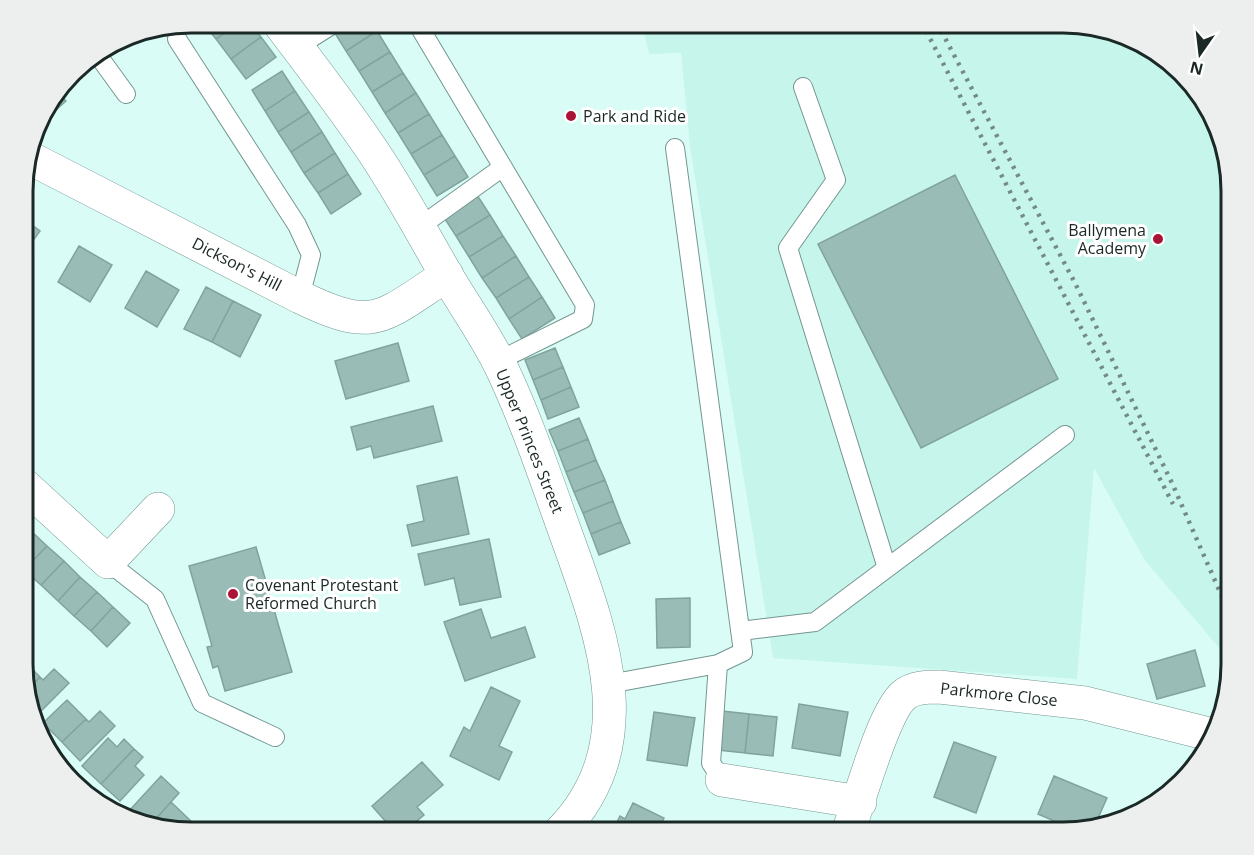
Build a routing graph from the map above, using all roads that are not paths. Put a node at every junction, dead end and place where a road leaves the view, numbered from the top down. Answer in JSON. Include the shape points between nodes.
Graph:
{"nodes":[{"id":1,"x":423,"y":33,"type":"edge"},
{"id":2,"x":288,"y":35,"type":"edge"},
{"id":3,"x":177,"y":39,"type":"dead end"},
{"id":4,"x":102,"y":61,"type":"edge"},
{"id":5,"x":802,"y":87,"type":"dead end"},
{"id":6,"x":126,"y":94,"type":"dead end"},
{"id":7,"x":675,"y":148,"type":"dead end"},
{"id":8,"x":36,"y":161,"type":"edge"},
{"id":9,"x":503,"y":167,"type":"junction"},
{"id":10,"x":418,"y":228,"type":"junction"},
{"id":11,"x":447,"y":275,"type":"junction"},
{"id":12,"x":300,"y":297,"type":"junction"},
{"id":13,"x":498,"y":361,"type":"junction"},
{"id":14,"x":1065,"y":435,"type":"dead end"},
{"id":15,"x":33,"y":493,"type":"edge"},
{"id":16,"x":158,"y":509,"type":"dead end"},
{"id":17,"x":108,"y":562,"type":"junction"},
{"id":18,"x":887,"y":568,"type":"junction"},
{"id":19,"x":740,"y":631,"type":"junction"},
{"id":20,"x":718,"y":664,"type":"junction"},
{"id":21,"x":609,"y":684,"type":"junction"},
{"id":22,"x":1205,"y":734,"type":"edge"},
{"id":23,"x":275,"y":737,"type":"dead end"},
{"id":24,"x":722,"y":780,"type":"joint"},
{"id":25,"x":854,"y":817,"type":"edge"},
{"id":26,"x":569,"y":822,"type":"edge"}],
"edges":[{"from":1,"to":9,"type":"lane"},
{"from":2,"to":10,"type":"street","name":"Upper Princes Street","via":[[369,145]]},
{"from":3,"to":12,"type":"lane","via":[[297,225],[311,255]]},
{"from":4,"to":6,"type":"lane"},
{"from":5,"to":18,"type":"lane","via":[[836,180],[788,248]]},
{"from":7,"to":19,"type":"lane"},
{"from":8,"to":12,"type":"street","name":"Dickson's Hill"},
{"from":9,"to":10,"type":"lane"},
{"from":9,"to":13,"type":"lane","via":[[585,305],[583,319]]},
{"from":10,"to":11,"type":"street","name":"Upper Princes Street"},
{"from":11,"to":12,"type":"street","name":"Dickson's Hill","via":[[374,318],[342,316]]},
{"from":11,"to":13,"type":"street","name":"Upper Princes Street"},
{"from":13,"to":21,"type":"street","name":"Upper Princes Street","via":[[532,440],[586,591],[603,645]]},
{"from":14,"to":18,"type":"lane"},
{"from":15,"to":17,"type":"street"},
{"from":16,"to":17,"type":"street"},
{"from":17,"to":23,"type":"lane","via":[[155,599],[202,703]]},
{"from":18,"to":19,"type":"lane","via":[[815,622]]},
{"from":19,"to":20,"type":"lane","via":[[743,652]]},
{"from":20,"to":21,"type":"lane"},
{"from":20,"to":24,"type":"lane","via":[[711,763]]},
{"from":21,"to":26,"type":"street","name":"Upper Princes Street","via":[[610,711],[600,766],[583,805]]},
{"from":22,"to":25,"type":"street","name":"Parkmore Close","via":[[1085,703],[924,687],[903,696],[894,708]]},
{"from":24,"to":25,"type":"street","name":"Parkmore Close"}]}
